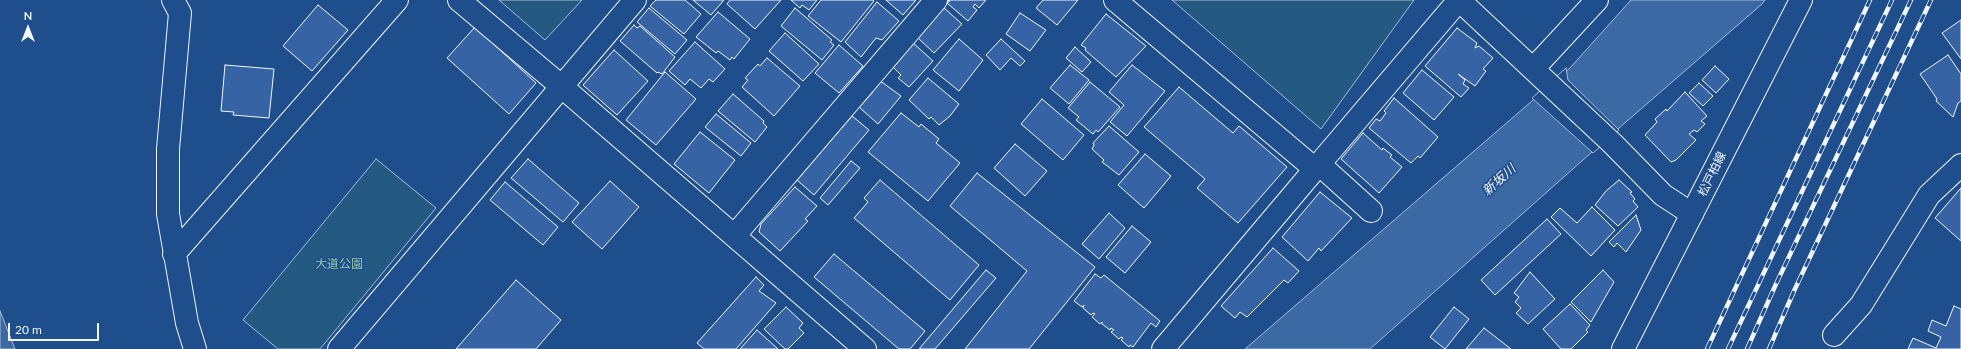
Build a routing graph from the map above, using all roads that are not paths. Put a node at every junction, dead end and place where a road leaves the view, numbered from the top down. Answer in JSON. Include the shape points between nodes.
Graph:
{"nodes":[{"id":1,"x":173,"y":0,"type":"edge"},
{"id":2,"x":397,"y":0,"type":"edge"},
{"id":3,"x":459,"y":0,"type":"edge"},
{"id":4,"x":635,"y":0,"type":"edge"},
{"id":5,"x":936,"y":0,"type":"edge"},
{"id":6,"x":1115,"y":0,"type":"edge"},
{"id":7,"x":1597,"y":0,"type":"edge"},
{"id":8,"x":1801,"y":0,"type":"edge"},
{"id":9,"x":1536,"y":72,"type":"junction"},
{"id":10,"x":561,"y":86,"type":"junction"},
{"id":11,"x":1961,"y":165,"type":"edge"},
{"id":12,"x":1317,"y":166,"type":"junction"},
{"id":13,"x":1371,"y":211,"type":"dead end"},
{"id":14,"x":1692,"y":214,"type":"junction"},
{"id":15,"x":734,"y":236,"type":"junction"},
{"id":16,"x":174,"y":254,"type":"junction"},
{"id":17,"x":1834,"y":335,"type":"dead end"},
{"id":18,"x":195,"y":349,"type":"edge"},
{"id":19,"x":339,"y":349,"type":"edge"},
{"id":20,"x":865,"y":349,"type":"edge"},
{"id":21,"x":1163,"y":349,"type":"edge"},
{"id":22,"x":1623,"y":349,"type":"edge"}],
"edges":[{"from":1,"to":16,"type":"street","via":[[180,12],[168,148],[168,214]]},
{"from":2,"to":16,"type":"street"},
{"from":3,"to":10,"type":"street"},
{"from":4,"to":10,"type":"street"},
{"from":5,"to":15,"type":"street"},
{"from":6,"to":12,"type":"street"},
{"from":7,"to":9,"type":"street"},
{"from":8,"to":14,"type":"street","name":"松戸柏線"},
{"from":9,"to":12,"type":"street","via":[[1459,0]]},
{"from":9,"to":14,"type":"street","via":[[1663,195]]},
{"from":10,"to":15,"type":"street"},
{"from":10,"to":19,"type":"street"},
{"from":11,"to":17,"type":"street","via":[[1929,195],[1861,305]]},
{"from":12,"to":13,"type":"street"},
{"from":12,"to":21,"type":"street"},
{"from":14,"to":22,"type":"street","name":"松戸柏線"},
{"from":15,"to":20,"type":"street"},
{"from":16,"to":18,"type":"street","via":[[187,323]]}]}
